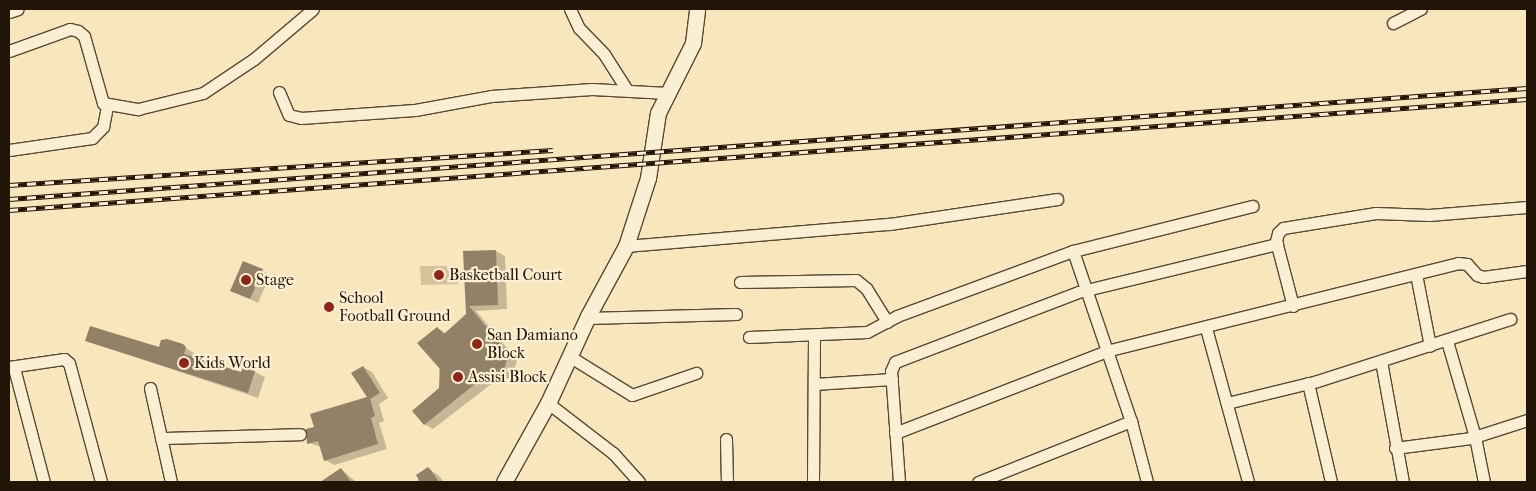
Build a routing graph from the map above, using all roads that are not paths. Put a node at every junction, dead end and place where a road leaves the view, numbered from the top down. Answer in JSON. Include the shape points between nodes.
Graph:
{"nodes":[{"id":1,"x":18,"y":9,"type":"edge"},
{"id":2,"x":313,"y":9,"type":"edge"},
{"id":3,"x":570,"y":9,"type":"edge"},
{"id":4,"x":697,"y":9,"type":"edge"},
{"id":5,"x":1421,"y":9,"type":"edge"},
{"id":6,"x":9,"y":12,"type":"edge"},
{"id":7,"x":1393,"y":23,"type":"dead end"},
{"id":8,"x":10,"y":48,"type":"edge"},
{"id":9,"x":627,"y":90,"type":"junction"},
{"id":10,"x":279,"y":92,"type":"dead end"},
{"id":11,"x":668,"y":93,"type":"junction"},
{"id":12,"x":108,"y":106,"type":"junction"},
{"id":13,"x":9,"y":150,"type":"edge"},
{"id":14,"x":1057,"y":199,"type":"dead end"},
{"id":15,"x":1252,"y":206,"type":"dead end"},
{"id":16,"x":1527,"y":207,"type":"edge"},
{"id":17,"x":1277,"y":244,"type":"junction"},
{"id":18,"x":626,"y":246,"type":"junction"},
{"id":19,"x":1073,"y":251,"type":"junction"},
{"id":20,"x":1527,"y":271,"type":"edge"},
{"id":21,"x":1416,"y":274,"type":"junction"},
{"id":22,"x":740,"y":282,"type":"dead end"},
{"id":23,"x":1084,"y":290,"type":"junction"},
{"id":24,"x":1294,"y":306,"type":"junction"},
{"id":25,"x":736,"y":314,"type":"dead end"},
{"id":26,"x":587,"y":318,"type":"junction"},
{"id":27,"x":1510,"y":319,"type":"dead end"},
{"id":28,"x":887,"y":322,"type":"junction"},
{"id":29,"x":1206,"y":328,"type":"junction"},
{"id":30,"x":814,"y":335,"type":"junction"},
{"id":31,"x":749,"y":337,"type":"dead end"},
{"id":32,"x":1447,"y":341,"type":"junction"},
{"id":33,"x":1430,"y":346,"type":"junction"},
{"id":34,"x":1106,"y":351,"type":"junction"},
{"id":35,"x":569,"y":356,"type":"junction"},
{"id":36,"x":1380,"y":362,"type":"junction"},
{"id":37,"x":11,"y":368,"type":"edge"},
{"id":38,"x":696,"y":373,"type":"dead end"},
{"id":39,"x":892,"y":379,"type":"junction"},
{"id":40,"x":1308,"y":383,"type":"junction"},
{"id":41,"x":814,"y":384,"type":"junction"},
{"id":42,"x":150,"y":388,"type":"dead end"},
{"id":43,"x":548,"y":403,"type":"junction"},
{"id":44,"x":1227,"y":403,"type":"junction"},
{"id":45,"x":1527,"y":420,"type":"edge"},
{"id":46,"x":1131,"y":421,"type":"junction"},
{"id":47,"x":895,"y":433,"type":"junction"},
{"id":48,"x":300,"y":434,"type":"dead end"},
{"id":49,"x":1475,"y":437,"type":"junction"},
{"id":50,"x":161,"y":438,"type":"junction"},
{"id":51,"x":726,"y":439,"type":"dead end"},
{"id":52,"x":1395,"y":448,"type":"junction"},
{"id":53,"x":44,"y":482,"type":"edge"},
{"id":54,"x":101,"y":482,"type":"edge"},
{"id":55,"x":171,"y":482,"type":"edge"},
{"id":56,"x":504,"y":482,"type":"edge"},
{"id":57,"x":639,"y":482,"type":"edge"},
{"id":58,"x":727,"y":482,"type":"edge"},
{"id":59,"x":813,"y":482,"type":"edge"},
{"id":60,"x":899,"y":482,"type":"edge"},
{"id":61,"x":978,"y":482,"type":"edge"},
{"id":62,"x":1147,"y":482,"type":"edge"},
{"id":63,"x":1248,"y":482,"type":"edge"},
{"id":64,"x":1331,"y":482,"type":"edge"},
{"id":65,"x":1403,"y":482,"type":"edge"},
{"id":66,"x":1484,"y":482,"type":"edge"}],
"edges":[{"from":1,"to":6,"type":"street"},
{"from":2,"to":12,"type":"street","via":[[254,59],[203,93],[138,109]]},
{"from":3,"to":9,"type":"street","via":[[579,28],[604,54]]},
{"from":4,"to":11,"type":"street","via":[[693,43]]},
{"from":5,"to":7,"type":"street"},
{"from":8,"to":12,"type":"street","via":[[70,29],[81,33],[101,101]]},
{"from":9,"to":10,"type":"street","via":[[491,96],[415,110],[301,118],[289,114]]},
{"from":9,"to":11,"type":"street"},
{"from":11,"to":18,"type":"street","via":[[658,113],[648,178]]},
{"from":12,"to":13,"type":"street","via":[[103,127],[92,138]]},
{"from":14,"to":18,"type":"street","via":[[890,224]]},
{"from":15,"to":19,"type":"street"},
{"from":16,"to":17,"type":"street","via":[[1428,215],[1376,213],[1341,218],[1283,228],[1278,233]]},
{"from":17,"to":23,"type":"street"},
{"from":17,"to":24,"type":"street"},
{"from":18,"to":26,"type":"street"},
{"from":19,"to":23,"type":"street"},
{"from":19,"to":28,"type":"street"},
{"from":20,"to":21,"type":"street","via":[[1483,277],[1462,262]]},
{"from":21,"to":24,"type":"street"},
{"from":21,"to":33,"type":"street"},
{"from":22,"to":28,"type":"street","via":[[856,280],[866,288]]},
{"from":23,"to":34,"type":"street"},
{"from":23,"to":39,"type":"street","via":[[900,359],[892,368]]},
{"from":24,"to":29,"type":"street"},
{"from":25,"to":26,"type":"street"},
{"from":26,"to":35,"type":"street"},
{"from":27,"to":32,"type":"street"},
{"from":28,"to":30,"type":"street","via":[[858,334]]},
{"from":29,"to":34,"type":"street"},
{"from":29,"to":44,"type":"street"},
{"from":30,"to":31,"type":"street"},
{"from":30,"to":41,"type":"street"},
{"from":32,"to":33,"type":"street"},
{"from":32,"to":49,"type":"street"},
{"from":33,"to":36,"type":"street"},
{"from":34,"to":46,"type":"street"},
{"from":34,"to":47,"type":"street"},
{"from":35,"to":38,"type":"street","via":[[632,396]]},
{"from":35,"to":43,"type":"street"},
{"from":36,"to":40,"type":"street"},
{"from":36,"to":52,"type":"street"},
{"from":37,"to":53,"type":"street"},
{"from":37,"to":54,"type":"street","via":[[64,359],[69,362]]},
{"from":39,"to":41,"type":"street"},
{"from":39,"to":47,"type":"street"},
{"from":40,"to":44,"type":"street"},
{"from":40,"to":64,"type":"street"},
{"from":41,"to":59,"type":"street"},
{"from":42,"to":50,"type":"street"},
{"from":43,"to":56,"type":"street"},
{"from":43,"to":57,"type":"street","via":[[613,452]]},
{"from":44,"to":63,"type":"street"},
{"from":45,"to":49,"type":"street"},
{"from":46,"to":61,"type":"street"},
{"from":46,"to":62,"type":"street"},
{"from":47,"to":60,"type":"street"},
{"from":48,"to":50,"type":"street"},
{"from":49,"to":52,"type":"street"},
{"from":49,"to":66,"type":"street"},
{"from":50,"to":55,"type":"street"},
{"from":51,"to":58,"type":"street"},
{"from":52,"to":65,"type":"street"}]}
